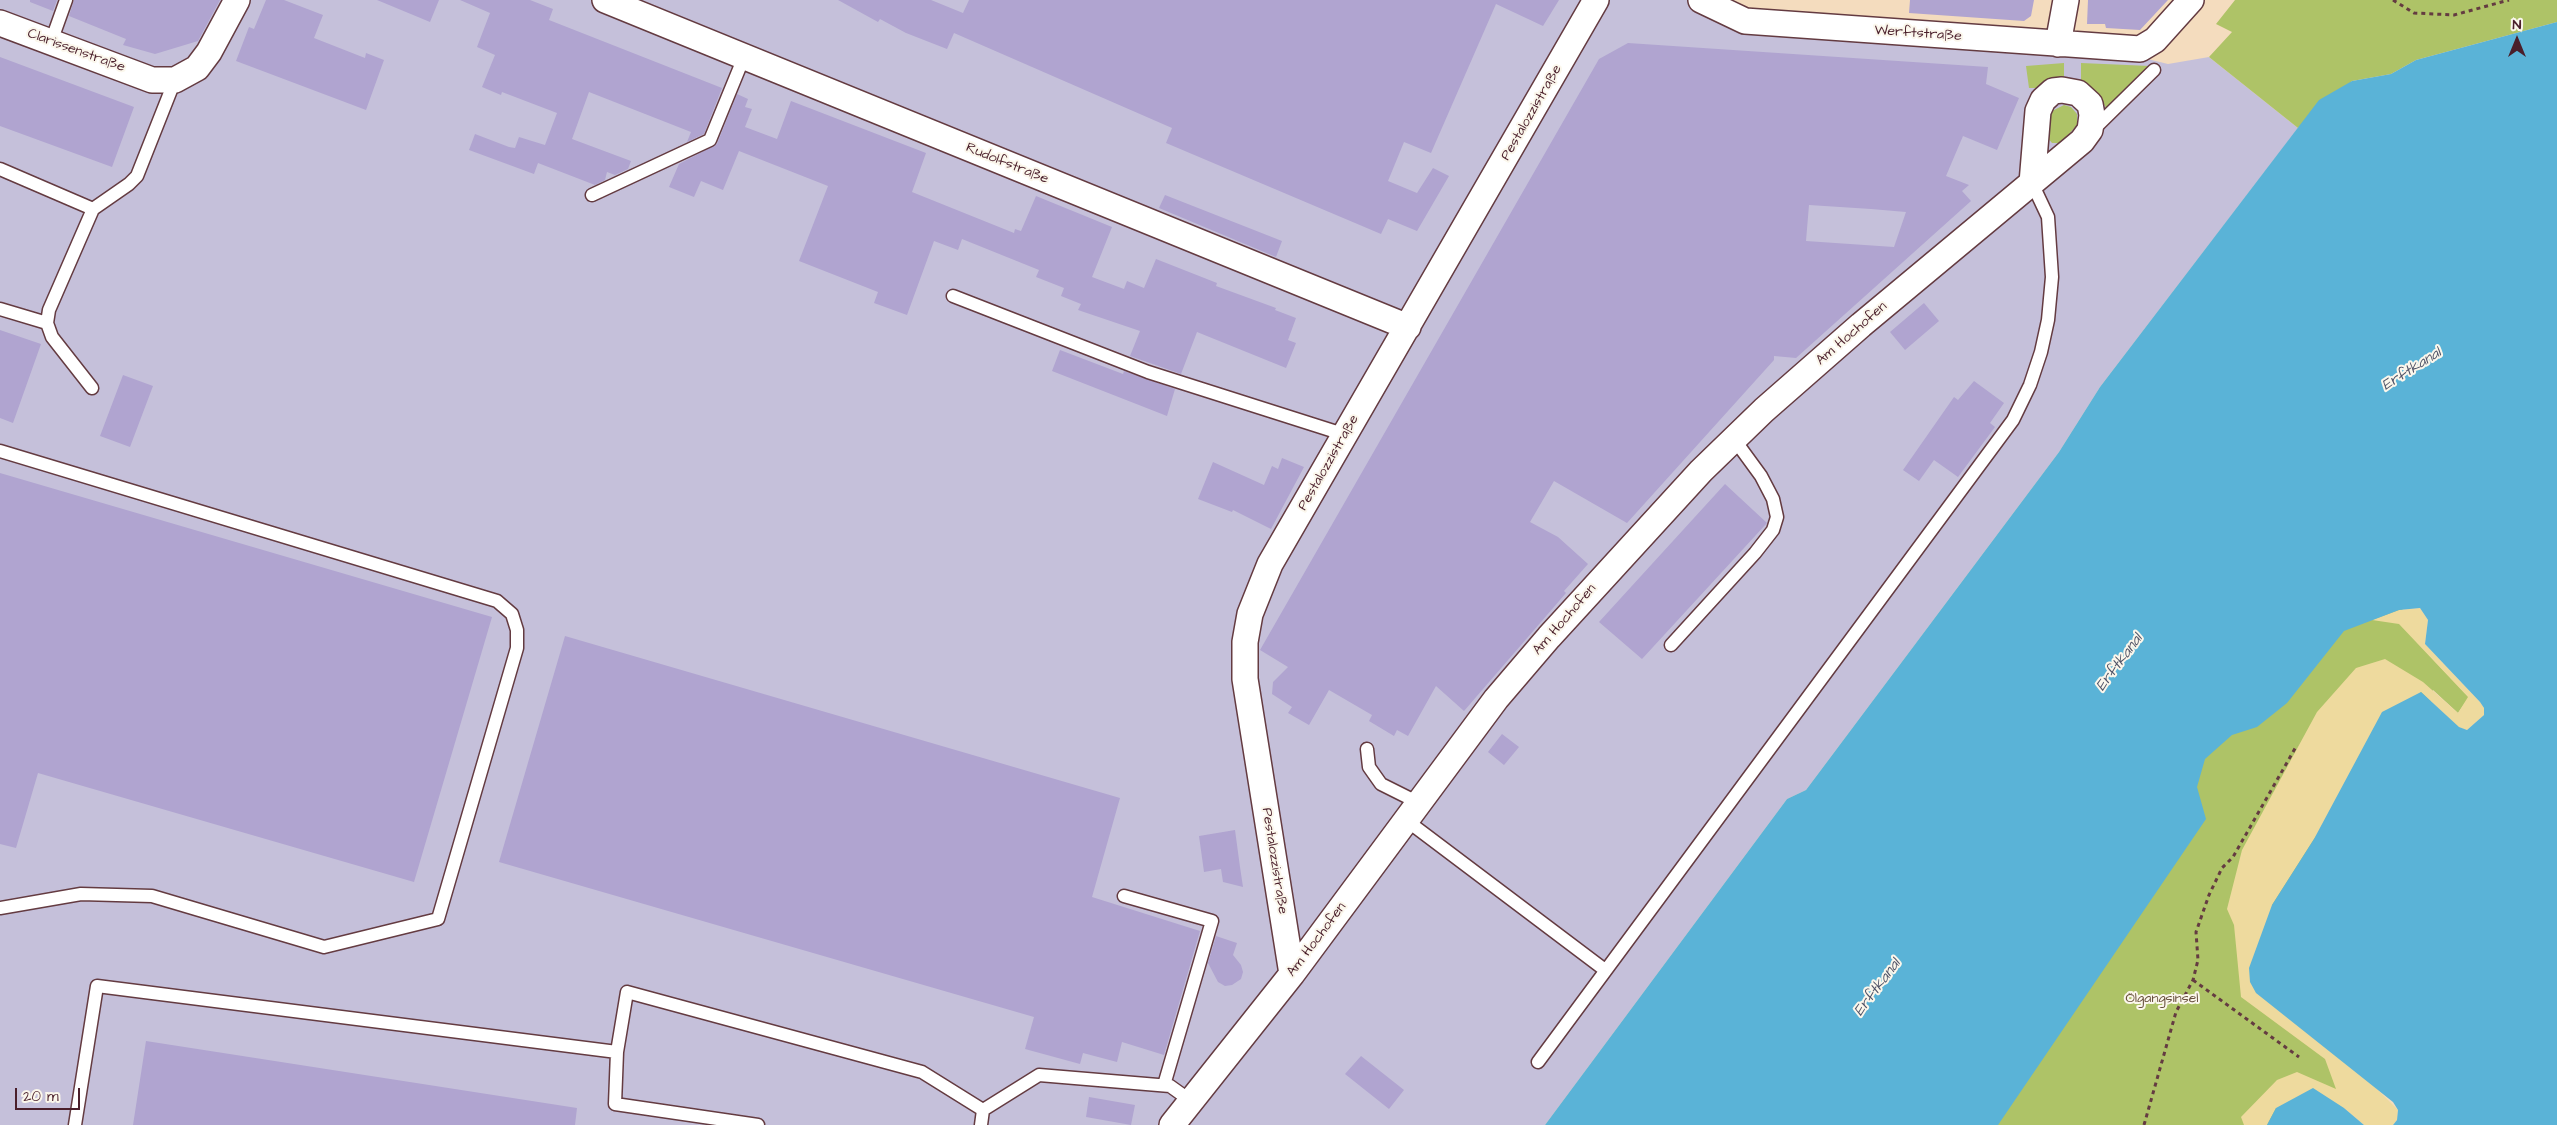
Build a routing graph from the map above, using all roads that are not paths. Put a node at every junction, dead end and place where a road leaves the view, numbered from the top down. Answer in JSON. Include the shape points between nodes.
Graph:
{"nodes":[{"id":1,"x":66,"y":0,"type":"edge"},
{"id":2,"x":238,"y":0,"type":"edge"},
{"id":3,"x":606,"y":0,"type":"edge"},
{"id":4,"x":1596,"y":0,"type":"edge"},
{"id":5,"x":1701,"y":0,"type":"edge"},
{"id":6,"x":2066,"y":0,"type":"edge"},
{"id":7,"x":2191,"y":0,"type":"edge"},
{"id":8,"x":0,"y":23,"type":"edge"},
{"id":9,"x":51,"y":42,"type":"junction"},
{"id":10,"x":2058,"y":44,"type":"junction"},
{"id":11,"x":744,"y":57,"type":"junction"},
{"id":12,"x":2154,"y":70,"type":"dead end"},
{"id":13,"x":164,"y":80,"type":"junction"},
{"id":14,"x":2082,"y":142,"type":"junction"},
{"id":15,"x":0,"y":169,"type":"edge"},
{"id":16,"x":2032,"y":182,"type":"junction"},
{"id":17,"x":592,"y":195,"type":"dead end"},
{"id":18,"x":93,"y":209,"type":"junction"},
{"id":19,"x":953,"y":296,"type":"dead end"},
{"id":20,"x":0,"y":309,"type":"edge"},
{"id":21,"x":48,"y":323,"type":"junction"},
{"id":22,"x":1408,"y":327,"type":"junction"},
{"id":23,"x":92,"y":388,"type":"dead end"},
{"id":24,"x":1346,"y":434,"type":"junction"},
{"id":25,"x":1734,"y":439,"type":"junction"},
{"id":26,"x":0,"y":451,"type":"edge"},
{"id":27,"x":1671,"y":645,"type":"dead end"},
{"id":28,"x":1366,"y":749,"type":"dead end"},
{"id":29,"x":1412,"y":812,"type":"junction"},
{"id":30,"x":1124,"y":896,"type":"dead end"},
{"id":31,"x":0,"y":908,"type":"edge"},
{"id":32,"x":1605,"y":970,"type":"junction"},
{"id":33,"x":1292,"y":974,"type":"junction"},
{"id":34,"x":617,"y":1052,"type":"junction"},
{"id":35,"x":1538,"y":1062,"type":"dead end"},
{"id":36,"x":1164,"y":1085,"type":"junction"},
{"id":37,"x":1191,"y":1101,"type":"junction"},
{"id":38,"x":983,"y":1110,"type":"junction"},
{"id":39,"x":75,"y":1125,"type":"edge"},
{"id":40,"x":758,"y":1125,"type":"edge"},
{"id":41,"x":981,"y":1125,"type":"edge"},
{"id":42,"x":1172,"y":1125,"type":"edge"}],
"edges":[{"from":1,"to":9,"type":"lane"},
{"from":2,"to":13,"type":"street","via":[[197,68]]},
{"from":3,"to":11,"type":"street","name":"Rudolfstraße"},
{"from":4,"to":22,"type":"street","name":"Pestalozzistraße"},
{"from":5,"to":10,"type":"street","name":"Werftstraße","via":[[1745,21]]},
{"from":6,"to":10,"type":"street"},
{"from":7,"to":10,"type":"street","name":"Werftstraße","via":[[2155,40],[2140,50]]},
{"from":8,"to":9,"type":"street","name":"Clarissenstraße"},
{"from":9,"to":13,"type":"street","name":"Clarissenstraße"},
{"from":11,"to":17,"type":"lane","via":[[710,140]]},
{"from":11,"to":22,"type":"street","name":"Rudolfstraße"},
{"from":12,"to":14,"type":"lane"},
{"from":13,"to":18,"type":"lane","via":[[136,176]]},
{"from":14,"to":16,"type":"street","name":"Am Hochofen"},
{"from":14,"to":16,"type":"street","name":"Am Hochofen","via":[[2090,130],[2090,104],[2072,91],[2053,91],[2043,100],[2038,111]]},
{"from":15,"to":18,"type":"lane"},
{"from":16,"to":25,"type":"street","name":"Am Hochofen"},
{"from":16,"to":32,"type":"lane","via":[[2048,217],[2052,277],[2041,352],[2013,420]]},
{"from":18,"to":21,"type":"lane","via":[[49,310]]},
{"from":19,"to":24,"type":"lane","via":[[1148,372]]},
{"from":20,"to":21,"type":"lane"},
{"from":21,"to":23,"type":"lane","via":[[52,337]]},
{"from":22,"to":24,"type":"street","name":"Pestalozzistraße"},
{"from":24,"to":33,"type":"street","name":"Pestalozzistraße","via":[[1270,564],[1250,614],[1245,642],[1245,679]]},
{"from":25,"to":27,"type":"lane","via":[[1761,476],[1778,517],[1773,530],[1755,553]]},
{"from":25,"to":29,"type":"street","name":"Am Hochofen","via":[[1701,470],[1549,637],[1496,699]]},
{"from":26,"to":31,"type":"lane","via":[[497,601],[512,614],[517,630],[517,648],[438,919],[324,947],[152,896],[81,894]]},
{"from":28,"to":29,"type":"lane","via":[[1369,767],[1381,784]]},
{"from":29,"to":32,"type":"lane"},
{"from":29,"to":33,"type":"street","name":"Am Hochofen"},
{"from":30,"to":36,"type":"lane","via":[[1212,921]]},
{"from":32,"to":35,"type":"lane"},
{"from":33,"to":37,"type":"street","name":"Am Hochofen"},
{"from":34,"to":38,"type":"lane","via":[[627,992],[922,1072]]},
{"from":34,"to":39,"type":"lane","via":[[97,986]]},
{"from":34,"to":40,"type":"lane","via":[[615,1104]]},
{"from":36,"to":37,"type":"lane"},
{"from":36,"to":38,"type":"lane","via":[[1039,1075]]},
{"from":37,"to":42,"type":"street","name":"Am Hochofen"},
{"from":38,"to":41,"type":"lane"}]}
